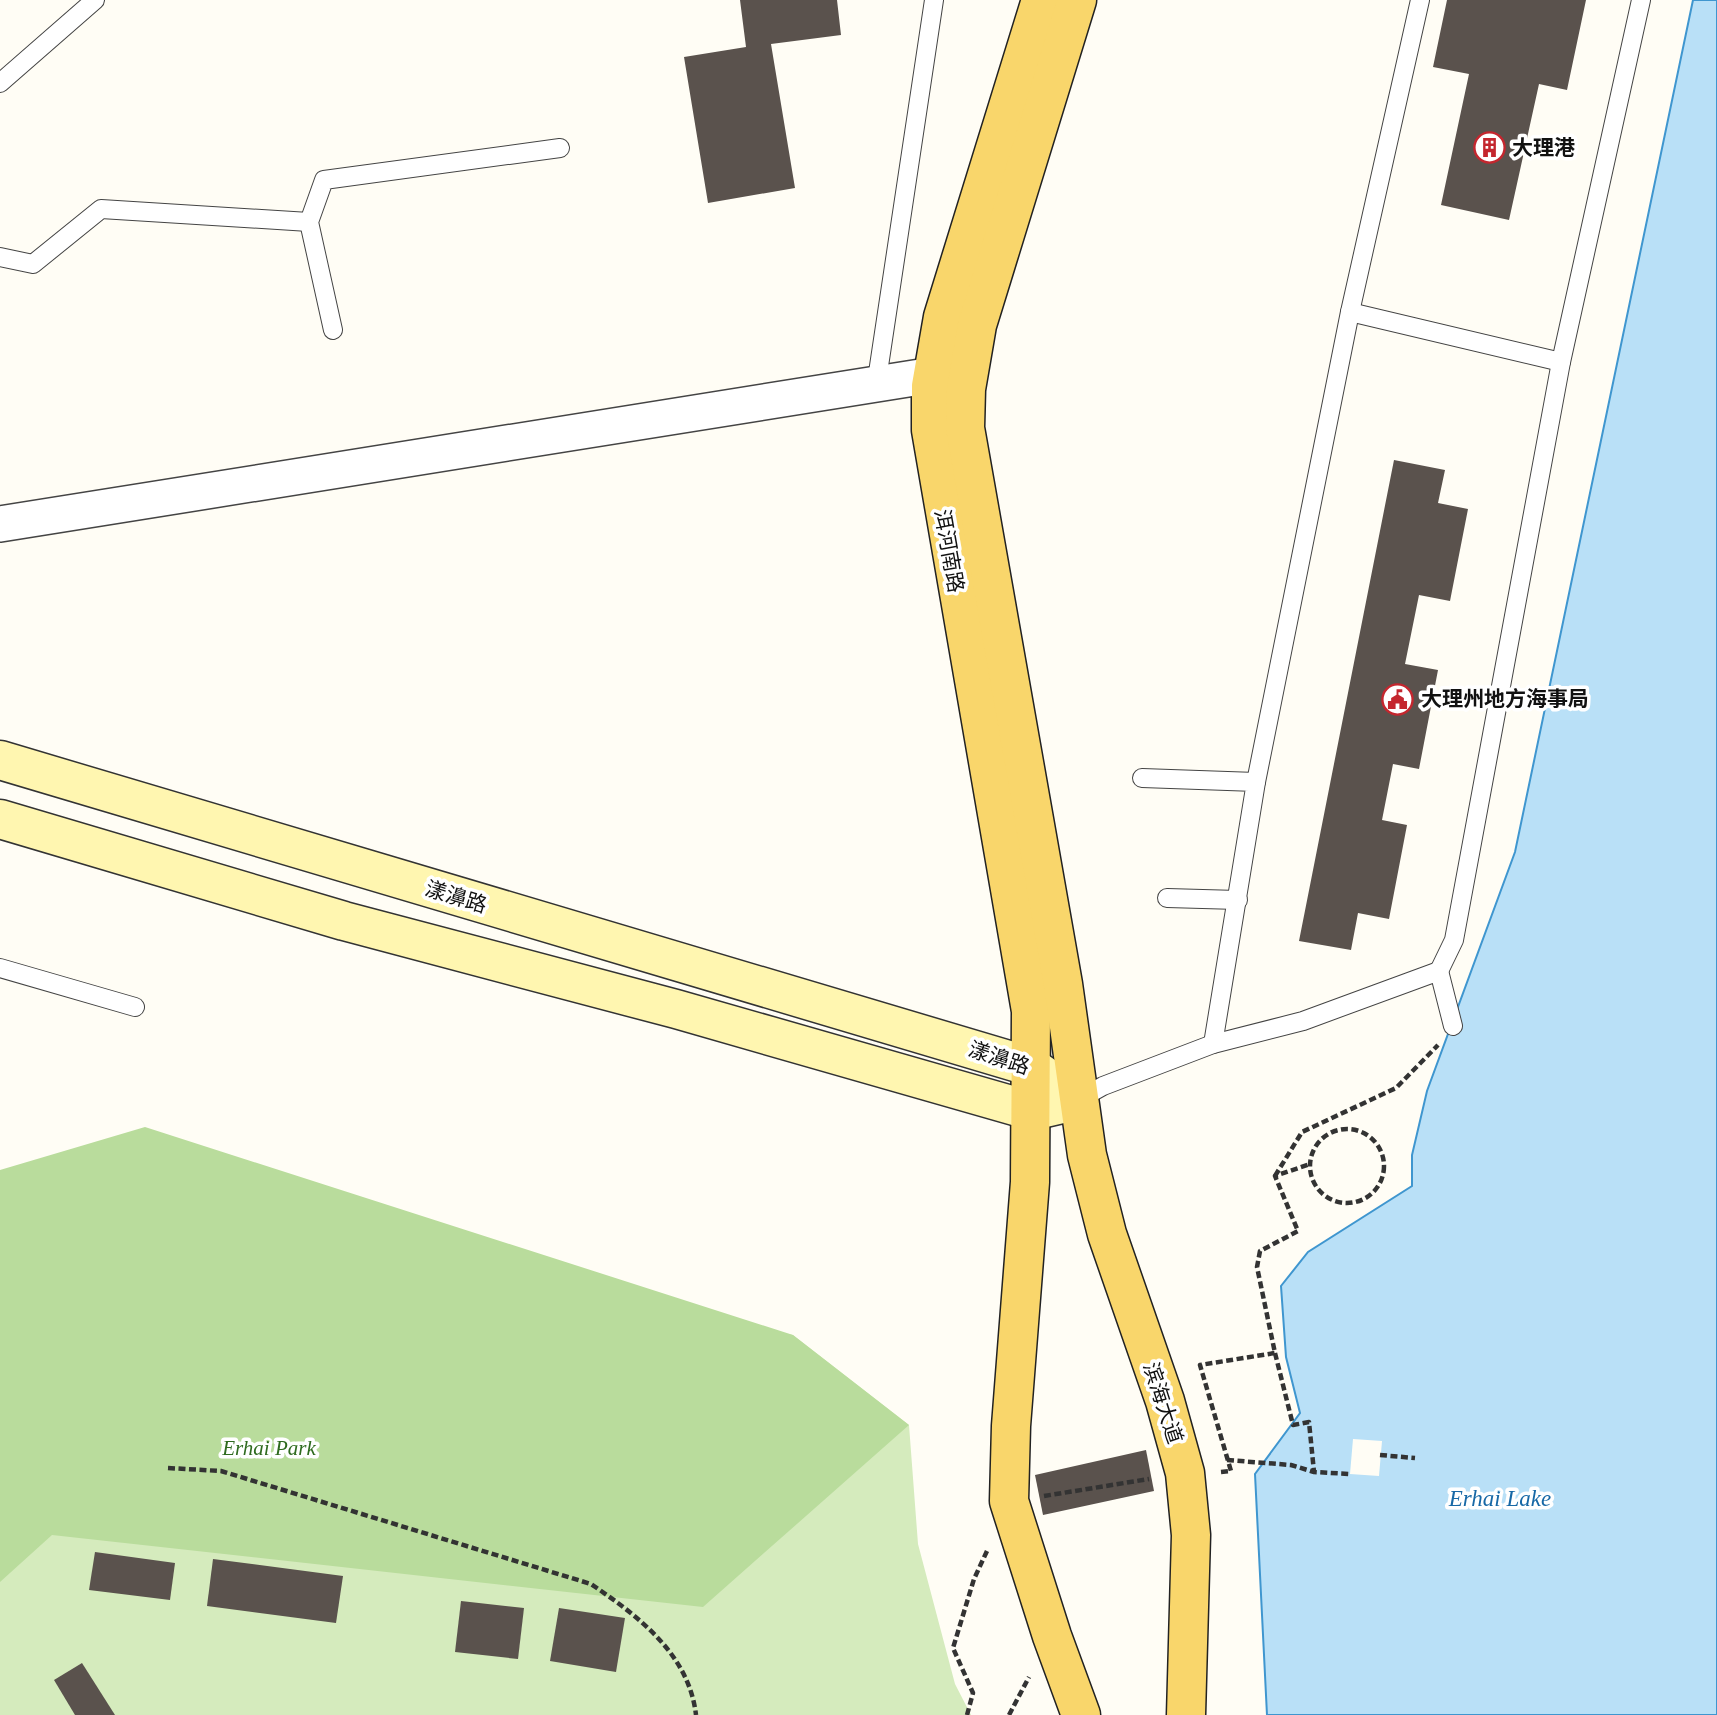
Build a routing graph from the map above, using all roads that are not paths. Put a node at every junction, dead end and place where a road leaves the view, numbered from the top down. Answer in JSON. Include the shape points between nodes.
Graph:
{"nodes":[{"id":1,"x":95,"y":0,"type":"edge"},
{"id":2,"x":934,"y":0,"type":"edge"},
{"id":3,"x":1041,"y":0,"type":"edge"},
{"id":4,"x":1077,"y":0,"type":"edge"},
{"id":5,"x":1420,"y":0,"type":"edge"},
{"id":6,"x":1641,"y":0,"type":"edge"},
{"id":7,"x":0,"y":83,"type":"edge"},
{"id":8,"x":560,"y":148,"type":"dead end"},
{"id":9,"x":309,"y":222,"type":"junction"},
{"id":10,"x":0,"y":257,"type":"edge"},
{"id":11,"x":1350,"y":312,"type":"junction"},
{"id":12,"x":333,"y":330,"type":"dead end"},
{"id":13,"x":1562,"y":362,"type":"junction"},
{"id":14,"x":933,"y":375,"type":"junction"},
{"id":15,"x":876,"y":386,"type":"junction"},
{"id":16,"x":0,"y":524,"type":"edge"},
{"id":17,"x":0,"y":760,"type":"edge"},
{"id":18,"x":1142,"y":778,"type":"dead end"},
{"id":19,"x":1256,"y":782,"type":"junction"},
{"id":20,"x":0,"y":819,"type":"edge"},
{"id":21,"x":1167,"y":898,"type":"dead end"},
{"id":22,"x":1238,"y":900,"type":"junction"},
{"id":23,"x":0,"y":968,"type":"edge"},
{"id":24,"x":1439,"y":971,"type":"junction"},
{"id":25,"x":135,"y":1007,"type":"dead end"},
{"id":26,"x":1453,"y":1026,"type":"road end"},
{"id":27,"x":1213,"y":1044,"type":"junction"},
{"id":28,"x":1032,"y":1067,"type":"junction"},
{"id":29,"x":1078,"y":1100,"type":"junction"},
{"id":30,"x":1032,"y":1111,"type":"junction"},
{"id":31,"x":1081,"y":1715,"type":"edge"},
{"id":32,"x":1185,"y":1715,"type":"edge"}],
"edges":[{"from":1,"to":7,"type":"lane"},
{"from":2,"to":15,"type":"lane"},
{"from":3,"to":14,"type":"main road","name":"洱河南路","via":[[958,264]]},
{"from":4,"to":29,"type":"main road","name":"洱河南路","via":[[977,325],[965,419],[1063,984]]},
{"from":5,"to":11,"type":"lane"},
{"from":6,"to":13,"type":"lane"},
{"from":8,"to":9,"type":"lane","via":[[324,180]]},
{"from":9,"to":10,"type":"lane","via":[[101,209],[33,264]]},
{"from":9,"to":12,"type":"lane"},
{"from":11,"to":13,"type":"lane"},
{"from":11,"to":19,"type":"lane"},
{"from":13,"to":24,"type":"lane","via":[[1454,940]]},
{"from":14,"to":15,"type":"street"},
{"from":14,"to":28,"type":"main road","name":"洱河南路","via":[[933,455],[1027,975]]},
{"from":15,"to":16,"type":"street"},
{"from":17,"to":28,"type":"main road","name":"漾濞路"},
{"from":18,"to":19,"type":"lane"},
{"from":19,"to":22,"type":"lane"},
{"from":20,"to":30,"type":"main road","name":"漾濞路","via":[[344,920]]},
{"from":21,"to":22,"type":"lane"},
{"from":22,"to":27,"type":"lane"},
{"from":23,"to":25,"type":"lane"},
{"from":24,"to":26,"type":"lane"},
{"from":24,"to":27,"type":"lane","via":[[1303,1021]]},
{"from":27,"to":29,"type":"lane"},
{"from":28,"to":29,"type":"main road","name":"漾濞路"},
{"from":28,"to":30,"type":"main road","name":"洱河南路"},
{"from":29,"to":30,"type":"main road","name":"漾濞路"},
{"from":29,"to":32,"type":"main road","name":"滨海大道","via":[[1107,1234],[1185,1473],[1191,1535]]},
{"from":30,"to":31,"type":"main road","via":[[1009,1501]]}]}
